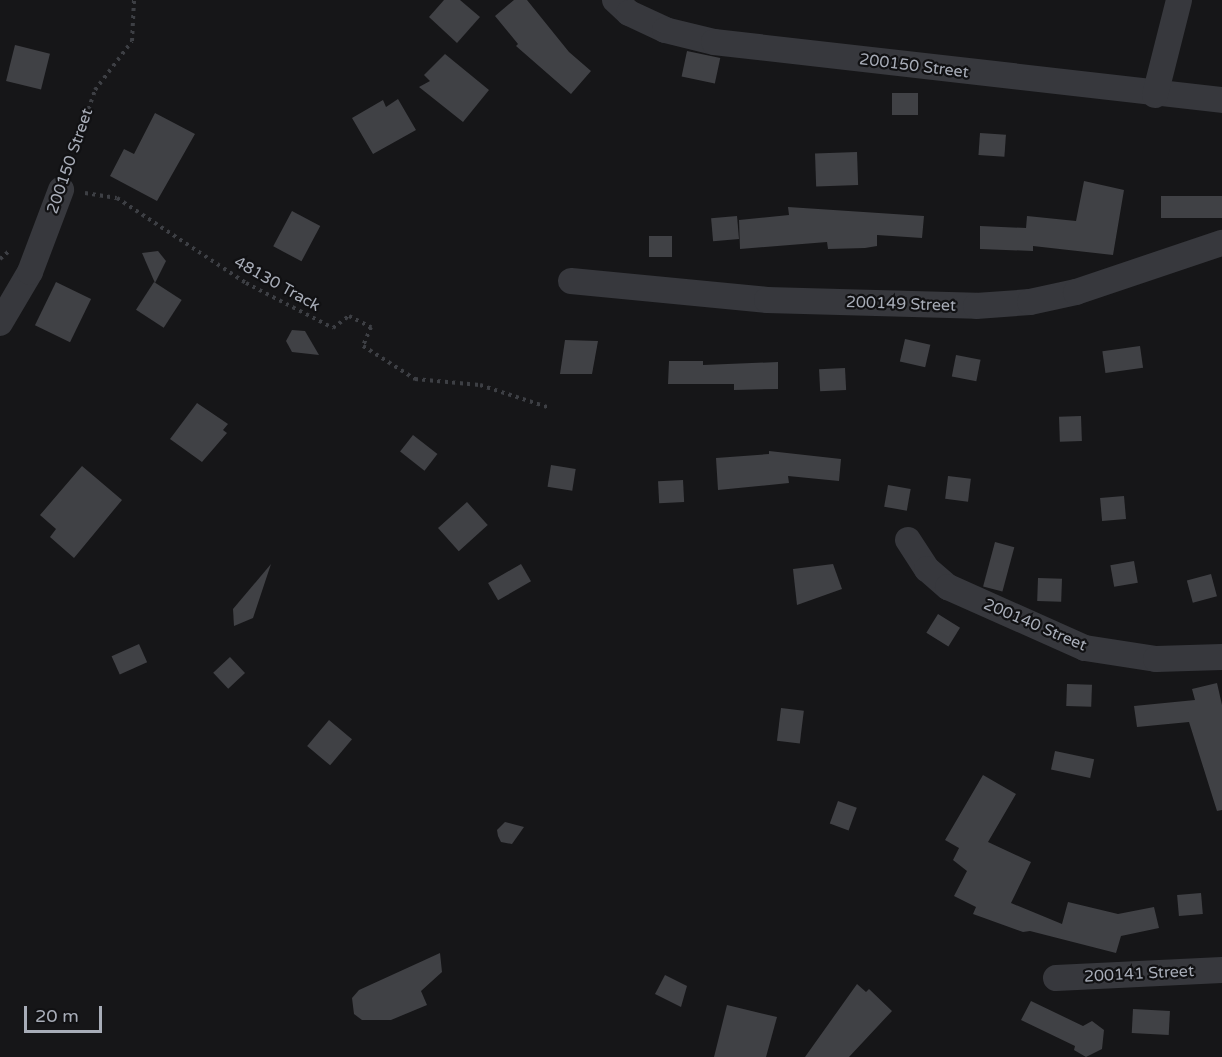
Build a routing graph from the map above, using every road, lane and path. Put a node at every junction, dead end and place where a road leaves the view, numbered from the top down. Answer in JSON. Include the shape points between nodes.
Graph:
{"nodes":[{"id":1,"x":134,"y":0,"type":"edge"},
{"id":2,"x":615,"y":0,"type":"edge"},
{"id":3,"x":1179,"y":0,"type":"edge"},
{"id":4,"x":1155,"y":95,"type":"junction"},
{"id":5,"x":1222,"y":100,"type":"edge"},
{"id":6,"x":61,"y":190,"type":"junction"},
{"id":7,"x":15,"y":242,"type":"dead end"},
{"id":8,"x":1222,"y":243,"type":"edge"},
{"id":9,"x":0,"y":260,"type":"edge"},
{"id":10,"x":571,"y":281,"type":"dead end"},
{"id":11,"x":0,"y":323,"type":"edge"},
{"id":12,"x":547,"y":406,"type":"dead end"},
{"id":13,"x":908,"y":540,"type":"dead end"},
{"id":14,"x":1222,"y":657,"type":"edge"},
{"id":15,"x":1222,"y":970,"type":"edge"},
{"id":16,"x":1056,"y":978,"type":"dead end"}],
"edges":[{"from":1,"to":6,"type":"path","name":"200150 Street","via":[[132,41],[95,90]]},
{"from":2,"to":4,"type":"street","name":"200150 Street","via":[[629,13],[665,30],[714,42]]},
{"from":3,"to":4,"type":"street"},
{"from":4,"to":5,"type":"street","name":"200150 Street"},
{"from":6,"to":11,"type":"street","name":"200150 Street","via":[[30,272]]},
{"from":6,"to":12,"type":"path","name":"48130 Track","via":[[117,198],[246,283],[333,328],[349,316],[371,327],[363,346],[415,379],[480,385]]},
{"from":7,"to":9,"type":"path"},
{"from":8,"to":10,"type":"street","name":"200149 Street","via":[[1076,292],[1029,302],[976,306],[767,300]]},
{"from":13,"to":14,"type":"street","name":"200140 Street","via":[[927,569],[948,587],[1086,648],[1156,659]]},
{"from":15,"to":16,"type":"street","name":"200141 Street"}]}
